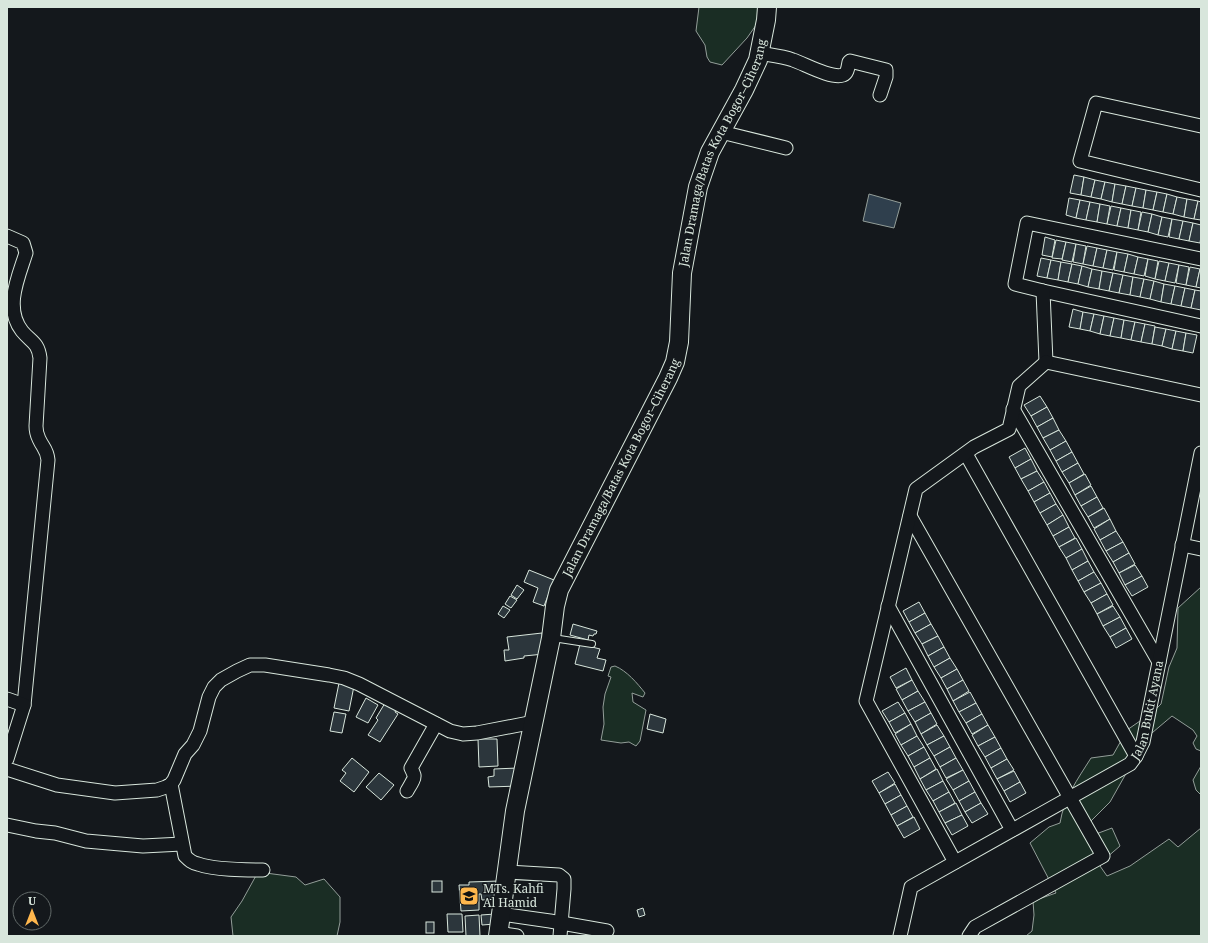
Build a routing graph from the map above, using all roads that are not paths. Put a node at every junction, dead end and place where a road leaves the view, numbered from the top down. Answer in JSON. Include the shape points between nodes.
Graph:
{"nodes":[{"id":1,"x":767,"y":7,"type":"edge"},
{"id":2,"x":759,"y":53,"type":"junction"},
{"id":3,"x":880,"y":95,"type":"dead end"},
{"id":4,"x":1201,"y":126,"type":"edge"},
{"id":5,"x":720,"y":132,"type":"junction"},
{"id":6,"x":786,"y":148,"type":"dead end"},
{"id":7,"x":1201,"y":190,"type":"edge"},
{"id":8,"x":7,"y":236,"type":"edge"},
{"id":9,"x":1201,"y":259,"type":"edge"},
{"id":10,"x":1043,"y":291,"type":"junction"},
{"id":11,"x":1201,"y":326,"type":"edge"},
{"id":12,"x":1046,"y":362,"type":"junction"},
{"id":13,"x":1201,"y":395,"type":"edge"},
{"id":14,"x":1013,"y":409,"type":"junction"},
{"id":15,"x":1201,"y":453,"type":"edge"},
{"id":16,"x":966,"y":454,"type":"junction"},
{"id":17,"x":910,"y":516,"type":"junction"},
{"id":18,"x":1182,"y":545,"type":"junction"},
{"id":19,"x":1201,"y":549,"type":"edge"},
{"id":20,"x":888,"y":606,"type":"junction"},
{"id":21,"x":551,"y":638,"type":"junction"},
{"id":22,"x":592,"y":644,"type":"dead end"},
{"id":23,"x":1159,"y":662,"type":"junction"},
{"id":24,"x":7,"y":699,"type":"edge"},
{"id":25,"x":24,"y":705,"type":"junction"},
{"id":26,"x":534,"y":722,"type":"junction"},
{"id":27,"x":436,"y":724,"type":"junction"},
{"id":28,"x":1136,"y":756,"type":"junction"},
{"id":29,"x":7,"y":759,"type":"edge"},
{"id":30,"x":7,"y":769,"type":"edge"},
{"id":31,"x":170,"y":784,"type":"junction"},
{"id":32,"x":407,"y":791,"type":"dead end"},
{"id":33,"x":1070,"y":798,"type":"junction"},
{"id":34,"x":7,"y":825,"type":"edge"},
{"id":35,"x":1012,"y":830,"type":"junction"},
{"id":36,"x":182,"y":844,"type":"junction"},
{"id":37,"x":955,"y":862,"type":"junction"},
{"id":38,"x":263,"y":870,"type":"dead end"},
{"id":39,"x":506,"y":872,"type":"junction"},
{"id":40,"x":502,"y":914,"type":"junction"},
{"id":41,"x":560,"y":930,"type":"edge"},
{"id":42,"x":606,"y":931,"type":"dead end"},
{"id":43,"x":498,"y":934,"type":"edge"},
{"id":44,"x":517,"y":936,"type":"edge"},
{"id":45,"x":900,"y":936,"type":"edge"},
{"id":46,"x":969,"y":936,"type":"edge"}],
"edges":[{"from":1,"to":2,"type":"street","name":"Jalan Dramaga/Batas Kota Bogor–Ciherang"},
{"from":2,"to":3,"type":"street","via":[[791,59],[832,75],[845,74],[850,61],[884,69],[886,77]]},
{"from":2,"to":5,"type":"street","name":"Jalan Dramaga/Batas Kota Bogor–Ciherang","via":[[754,70]]},
{"from":4,"to":7,"type":"street","via":[[1096,103],[1080,161]]},
{"from":5,"to":6,"type":"street"},
{"from":5,"to":21,"type":"street","name":"Jalan Dramaga/Batas Kota Bogor–Ciherang","via":[[705,165],[693,212],[682,273],[679,342],[675,362],[559,590]]},
{"from":8,"to":25,"type":"street","via":[[23,243],[26,253],[13,294],[13,306],[18,325],[36,344],[39,352],[36,426],[48,460]]},
{"from":9,"to":10,"type":"street","via":[[1027,223],[1015,284]]},
{"from":10,"to":11,"type":"street"},
{"from":10,"to":12,"type":"street"},
{"from":12,"to":13,"type":"street"},
{"from":12,"to":14,"type":"street","via":[[1019,386]]},
{"from":14,"to":16,"type":"street","via":[[1009,429],[974,447]]},
{"from":14,"to":23,"type":"street"},
{"from":15,"to":18,"type":"street","name":"Jalan Bukit Ayana"},
{"from":16,"to":17,"type":"street","via":[[916,488]]},
{"from":16,"to":28,"type":"street"},
{"from":17,"to":20,"type":"street"},
{"from":17,"to":33,"type":"street"},
{"from":18,"to":19,"type":"street"},
{"from":18,"to":23,"type":"street","name":"Jalan Bukit Ayana"},
{"from":20,"to":35,"type":"street"},
{"from":20,"to":37,"type":"street","via":[[866,701]]},
{"from":21,"to":22,"type":"lane"},
{"from":21,"to":26,"type":"street","name":"Jalan Dramaga/Batas Kota Bogor–Ciherang"},
{"from":23,"to":28,"type":"street","name":"Jalan Bukit Ayana","via":[[1143,742]]},
{"from":24,"to":25,"type":"street"},
{"from":25,"to":29,"type":"street"},
{"from":26,"to":27,"type":"street","via":[[463,734]]},
{"from":26,"to":39,"type":"street","name":"Jalan Dramaga/Batas Kota Bogor–Ciherang","via":[[515,811]]},
{"from":27,"to":31,"type":"street","via":[[344,678],[250,666],[236,671],[214,687],[200,732]]},
{"from":27,"to":32,"type":"street","via":[[411,768],[414,778]]},
{"from":28,"to":33,"type":"street","name":"Jalan Bukit Ayana","via":[[1130,764]]},
{"from":30,"to":31,"type":"street","via":[[57,785],[115,793],[157,790]]},
{"from":31,"to":36,"type":"street"},
{"from":33,"to":35,"type":"street","name":"Jalan Bukit Ayana"},
{"from":33,"to":46,"type":"street","via":[[1103,856],[975,927]]},
{"from":34,"to":36,"type":"street","via":[[86,841],[143,846]]},
{"from":35,"to":37,"type":"street","name":"Jalan Bukit Ayana"},
{"from":36,"to":38,"type":"street","via":[[185,856],[197,864]]},
{"from":37,"to":45,"type":"street","name":"Jalan Bukit Ayana","via":[[911,887]]},
{"from":39,"to":40,"type":"street","name":"Jalan Dramaga/Batas Kota Bogor–Ciherang"},
{"from":39,"to":41,"type":"street","via":[[550,875],[564,879]]},
{"from":40,"to":41,"type":"street","via":[[550,921]]},
{"from":40,"to":43,"type":"street","name":"Jalan Dramaga/Batas Kota Bogor–Ciherang"},
{"from":41,"to":42,"type":"street"},
{"from":43,"to":44,"type":"street"}]}
